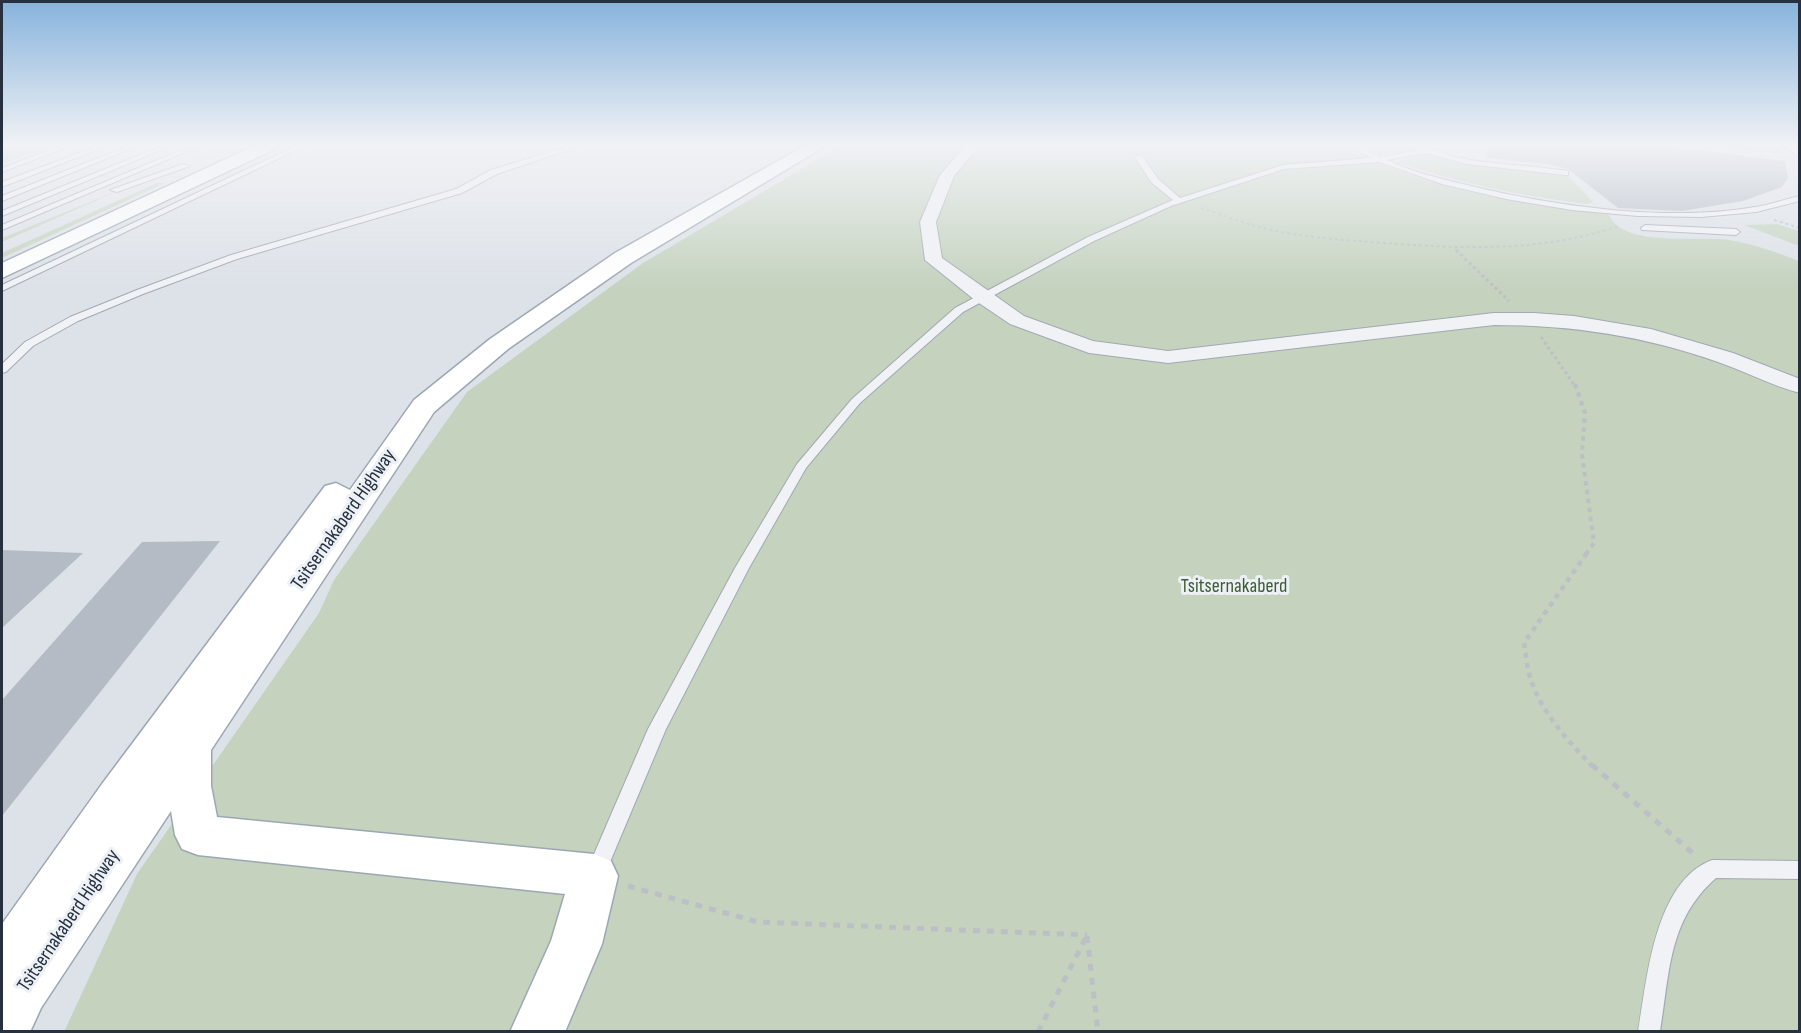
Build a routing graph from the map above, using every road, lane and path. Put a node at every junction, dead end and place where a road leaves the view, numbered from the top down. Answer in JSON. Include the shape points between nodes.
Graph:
{"nodes":[{"id":1,"x":21,"y":193,"type":"edge"},
{"id":2,"x":54,"y":193,"type":"edge"},
{"id":3,"x":85,"y":193,"type":"edge"},
{"id":4,"x":116,"y":193,"type":"edge"},
{"id":5,"x":129,"y":193,"type":"edge"},
{"id":6,"x":144,"y":193,"type":"edge"},
{"id":7,"x":167,"y":193,"type":"edge"},
{"id":8,"x":202,"y":193,"type":"edge"},
{"id":9,"x":451,"y":193,"type":"edge"},
{"id":10,"x":720,"y":193,"type":"edge"},
{"id":11,"x":735,"y":193,"type":"edge"},
{"id":12,"x":940,"y":193,"type":"edge"},
{"id":13,"x":1170,"y":193,"type":"edge"},
{"id":14,"x":1200,"y":193,"type":"edge"},
{"id":15,"x":1493,"y":193,"type":"edge"},
{"id":16,"x":1800,"y":198,"type":"edge"},
{"id":17,"x":1178,"y":200,"type":"junction"},
{"id":18,"x":2,"y":201,"type":"edge"},
{"id":19,"x":23,"y":206,"type":"junction"},
{"id":20,"x":50,"y":208,"type":"junction"},
{"id":21,"x":60,"y":209,"type":"junction"},
{"id":22,"x":2,"y":214,"type":"edge"},
{"id":23,"x":1621,"y":225,"type":"dead end"},
{"id":24,"x":1791,"y":225,"type":"dead end"},
{"id":25,"x":2,"y":228,"type":"edge"},
{"id":26,"x":1645,"y":228,"type":"dead end"},
{"id":27,"x":1800,"y":228,"type":"edge"},
{"id":28,"x":1736,"y":232,"type":"dead end"},
{"id":29,"x":2,"y":235,"type":"edge"},
{"id":30,"x":1455,"y":249,"type":"junction"},
{"id":31,"x":2,"y":250,"type":"edge"},
{"id":32,"x":2,"y":263,"type":"edge"},
{"id":33,"x":2,"y":271,"type":"edge"},
{"id":34,"x":2,"y":288,"type":"edge"},
{"id":35,"x":982,"y":297,"type":"junction"},
{"id":36,"x":1526,"y":318,"type":"junction"},
{"id":37,"x":2,"y":370,"type":"edge"},
{"id":38,"x":1800,"y":387,"type":"edge"},
{"id":39,"x":190,"y":742,"type":"junction"},
{"id":40,"x":1712,"y":869,"type":"junction"},
{"id":41,"x":1800,"y":870,"type":"edge"},
{"id":42,"x":594,"y":876,"type":"junction"},
{"id":43,"x":1087,"y":935,"type":"junction"},
{"id":44,"x":2,"y":967,"type":"edge"},
{"id":45,"x":2,"y":1029,"type":"edge"},
{"id":46,"x":537,"y":1032,"type":"edge"},
{"id":47,"x":1038,"y":1032,"type":"edge"},
{"id":48,"x":1098,"y":1032,"type":"edge"},
{"id":49,"x":1649,"y":1032,"type":"edge"}],
"edges":[{"from":1,"to":18,"type":"lane"},
{"from":2,"to":19,"type":"lane"},
{"from":3,"to":20,"type":"lane"},
{"from":4,"to":21,"type":"lane"},
{"from":5,"to":31,"type":"main road"},
{"from":6,"to":32,"type":"main road"},
{"from":7,"to":33,"type":"main road"},
{"from":8,"to":34,"type":"lane"},
{"from":9,"to":37,"type":"lane","via":[[234,257],[140,292],[74,319],[29,344]]},
{"from":10,"to":44,"type":"main road","name":"Tsitsernakaberd Highway","via":[[548,295],[473,348],[406,403],[356,465],[118,796]]},
{"from":11,"to":39,"type":"main road","name":"Tsitsernakaberd Highway","via":[[623,258],[499,344],[424,406]]},
{"from":12,"to":35,"type":"street","via":[[928,222],[934,260]]},
{"from":13,"to":17,"type":"lane"},
{"from":14,"to":17,"type":"lane"},
{"from":15,"to":16,"type":"lane","via":[[1611,212],[1719,215],[1750,213]]},
{"from":17,"to":30,"type":"path","via":[[1269,230]]},
{"from":17,"to":35,"type":"lane","via":[[1091,239]]},
{"from":18,"to":19,"type":"lane"},
{"from":19,"to":20,"type":"lane"},
{"from":19,"to":22,"type":"lane"},
{"from":20,"to":21,"type":"lane"},
{"from":20,"to":25,"type":"lane"},
{"from":21,"to":29,"type":"lane"},
{"from":23,"to":30,"type":"path","via":[[1593,236],[1536,245]]},
{"from":24,"to":27,"type":"path"},
{"from":26,"to":28,"type":"lane"},
{"from":30,"to":36,"type":"path"},
{"from":35,"to":36,"type":"street","via":[[1017,320],[1089,347],[1168,357]]},
{"from":35,"to":42,"type":"lane","via":[[959,310],[856,401],[801,467],[742,568],[657,729]]},
{"from":36,"to":38,"type":"street","via":[[1598,324],[1698,346]]},
{"from":36,"to":40,"type":"path","via":[[1573,379],[1585,412],[1582,455],[1594,543],[1524,643],[1531,681],[1555,726],[1624,796]]},
{"from":39,"to":42,"type":"main road","via":[[189,786],[198,835]]},
{"from":39,"to":45,"type":"main road","name":"Tsitsernakaberd Highway","via":[[22,990]]},
{"from":40,"to":41,"type":"lane"},
{"from":40,"to":49,"type":"lane","via":[[1691,888],[1677,909],[1666,940]]},
{"from":42,"to":43,"type":"path","via":[[758,922]]},
{"from":42,"to":46,"type":"main road","via":[[576,944]]},
{"from":43,"to":47,"type":"path"},
{"from":43,"to":48,"type":"path"}]}
